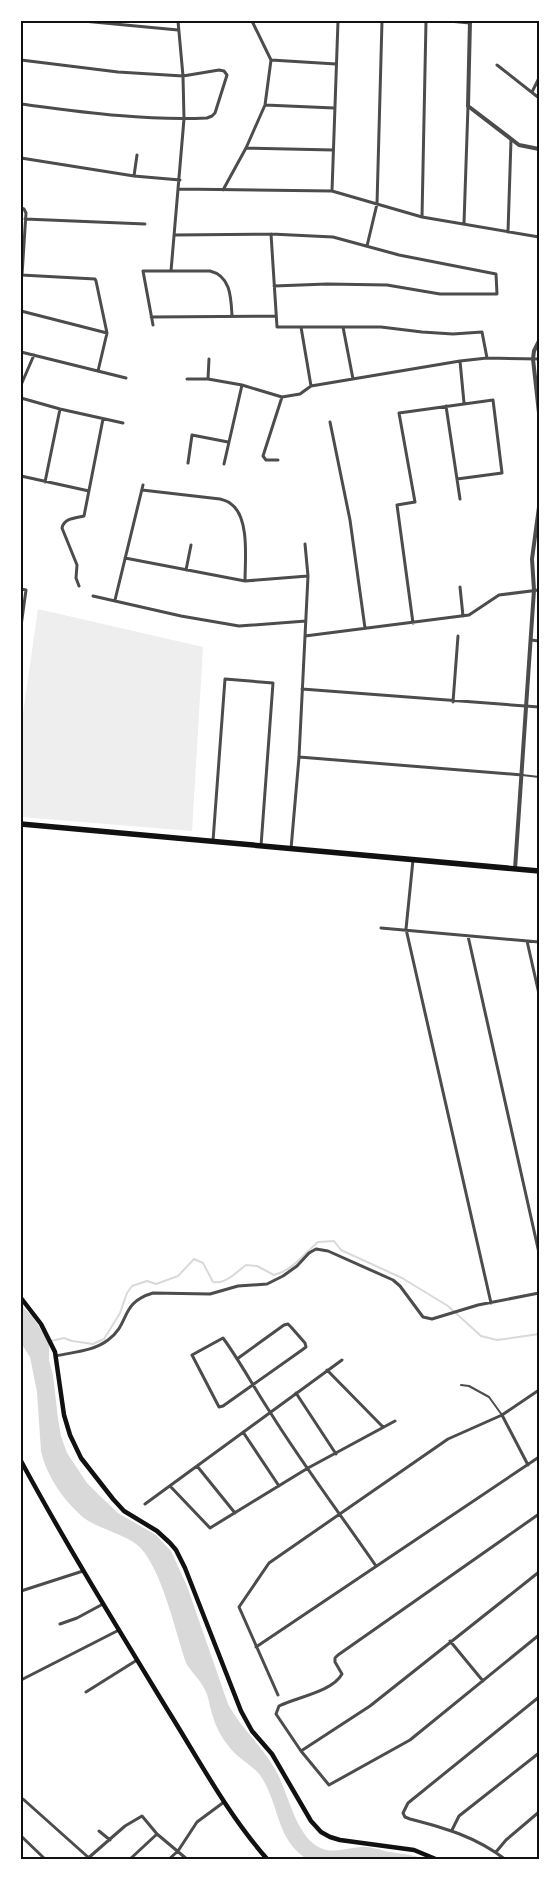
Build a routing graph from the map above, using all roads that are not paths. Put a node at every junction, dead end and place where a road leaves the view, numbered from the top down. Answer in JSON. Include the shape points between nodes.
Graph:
{"nodes":[{"id":1,"x":83,"y":21,"type":"edge"},
{"id":2,"x":178,"y":21,"type":"edge"},
{"id":3,"x":252,"y":21,"type":"edge"},
{"id":4,"x":338,"y":21,"type":"edge"},
{"id":5,"x":382,"y":21,"type":"edge"},
{"id":6,"x":426,"y":21,"type":"edge"},
{"id":7,"x":449,"y":21,"type":"edge"},
{"id":8,"x":470,"y":22,"type":"edge"},
{"id":9,"x":178,"y":30,"type":"junction"},
{"id":10,"x":21,"y":60,"type":"edge"},
{"id":11,"x":271,"y":60,"type":"junction"},
{"id":12,"x":336,"y":64,"type":"junction"},
{"id":13,"x":497,"y":65,"type":"dead end"},
{"id":14,"x":183,"y":76,"type":"junction"},
{"id":15,"x":539,"y":78,"type":"edge"},
{"id":16,"x":532,"y":92,"type":"junction"},
{"id":17,"x":539,"y":98,"type":"edge"},
{"id":18,"x":21,"y":104,"type":"edge"},
{"id":19,"x":265,"y":104,"type":"junction"},
{"id":20,"x":468,"y":106,"type":"junction"},
{"id":21,"x":334,"y":108,"type":"junction"},
{"id":22,"x":184,"y":119,"type":"junction"},
{"id":23,"x":511,"y":140,"type":"junction"},
{"id":24,"x":246,"y":148,"type":"junction"},
{"id":25,"x":539,"y":149,"type":"edge"},
{"id":26,"x":333,"y":150,"type":"junction"},
{"id":27,"x":137,"y":155,"type":"dead end"},
{"id":28,"x":21,"y":158,"type":"edge"},
{"id":29,"x":134,"y":176,"type":"junction"},
{"id":30,"x":180,"y":180,"type":"junction"},
{"id":31,"x":179,"y":189,"type":"junction"},
{"id":32,"x":223,"y":190,"type":"junction"},
{"id":33,"x":332,"y":191,"type":"junction"},
{"id":34,"x":377,"y":204,"type":"junction"},
{"id":35,"x":23,"y":208,"type":"edge"},
{"id":36,"x":422,"y":216,"type":"junction"},
{"id":37,"x":25,"y":219,"type":"junction"},
{"id":38,"x":464,"y":223,"type":"junction"},
{"id":39,"x":145,"y":224,"type":"dead end"},
{"id":40,"x":23,"y":232,"type":"edge"},
{"id":41,"x":508,"y":232,"type":"junction"},
{"id":42,"x":271,"y":234,"type":"junction"},
{"id":43,"x":174,"y":235,"type":"junction"},
{"id":44,"x":539,"y":237,"type":"edge"},
{"id":45,"x":367,"y":246,"type":"junction"},
{"id":46,"x":171,"y":271,"type":"junction"},
{"id":47,"x":22,"y":275,"type":"edge"},
{"id":48,"x":274,"y":286,"type":"junction"},
{"id":49,"x":21,"y":311,"type":"edge"},
{"id":50,"x":232,"y":316,"type":"junction"},
{"id":51,"x":276,"y":316,"type":"junction"},
{"id":52,"x":151,"y":317,"type":"junction"},
{"id":53,"x":152,"y":325,"type":"dead end"},
{"id":54,"x":300,"y":327,"type":"junction"},
{"id":55,"x":343,"y":327,"type":"junction"},
{"id":56,"x":107,"y":333,"type":"junction"},
{"id":57,"x":539,"y":341,"type":"edge"},
{"id":58,"x":21,"y":352,"type":"edge"},
{"id":59,"x":34,"y":355,"type":"junction"},
{"id":60,"x":487,"y":358,"type":"junction"},
{"id":61,"x":209,"y":359,"type":"dead end"},
{"id":62,"x":533,"y":359,"type":"junction"},
{"id":63,"x":539,"y":359,"type":"edge"},
{"id":64,"x":460,"y":361,"type":"junction"},
{"id":65,"x":98,"y":371,"type":"junction"},
{"id":66,"x":126,"y":378,"type":"dead end"},
{"id":67,"x":187,"y":379,"type":"dead end"},
{"id":68,"x":208,"y":379,"type":"junction"},
{"id":69,"x":353,"y":379,"type":"junction"},
{"id":70,"x":21,"y":385,"type":"edge"},
{"id":71,"x":242,"y":386,"type":"junction"},
{"id":72,"x":311,"y":386,"type":"junction"},
{"id":73,"x":282,"y":397,"type":"junction"},
{"id":74,"x":21,"y":398,"type":"edge"},
{"id":75,"x":538,"y":402,"type":"edge"},
{"id":76,"x":464,"y":404,"type":"junction"},
{"id":77,"x":446,"y":406,"type":"junction"},
{"id":78,"x":60,"y":409,"type":"junction"},
{"id":79,"x":539,"y":412,"type":"edge"},
{"id":80,"x":103,"y":419,"type":"junction"},
{"id":81,"x":330,"y":422,"type":"dead end"},
{"id":82,"x":123,"y":423,"type":"dead end"},
{"id":83,"x":228,"y":442,"type":"junction"},
{"id":84,"x":278,"y":460,"type":"dead end"},
{"id":85,"x":188,"y":463,"type":"dead end"},
{"id":86,"x":224,"y":464,"type":"dead end"},
{"id":87,"x":21,"y":476,"type":"edge"},
{"id":88,"x":457,"y":479,"type":"junction"},
{"id":89,"x":45,"y":482,"type":"junction"},
{"id":90,"x":143,"y":485,"type":"dead end"},
{"id":91,"x":142,"y":490,"type":"junction"},
{"id":92,"x":89,"y":491,"type":"junction"},
{"id":93,"x":460,"y":499,"type":"dead end"},
{"id":94,"x":539,"y":507,"type":"edge"},
{"id":95,"x":537,"y":532,"type":"edge"},
{"id":96,"x":305,"y":544,"type":"dead end"},
{"id":97,"x":191,"y":545,"type":"dead end"},
{"id":98,"x":125,"y":558,"type":"junction"},
{"id":99,"x":186,"y":570,"type":"junction"},
{"id":100,"x":308,"y":576,"type":"junction"},
{"id":101,"x":245,"y":581,"type":"junction"},
{"id":102,"x":79,"y":586,"type":"dead end"},
{"id":103,"x":460,"y":587,"type":"dead end"},
{"id":104,"x":21,"y":589,"type":"edge"},
{"id":105,"x":536,"y":590,"type":"edge"},
{"id":106,"x":93,"y":596,"type":"dead end"},
{"id":107,"x":115,"y":600,"type":"junction"},
{"id":108,"x":463,"y":616,"type":"junction"},
{"id":109,"x":306,"y":621,"type":"junction"},
{"id":110,"x":413,"y":622,"type":"junction"},
{"id":111,"x":21,"y":626,"type":"edge"},
{"id":112,"x":365,"y":628,"type":"junction"},
{"id":113,"x":305,"y":636,"type":"junction"},
{"id":114,"x":458,"y":636,"type":"dead end"},
{"id":115,"x":530,"y":640,"type":"junction"},
{"id":116,"x":539,"y":641,"type":"edge"},
{"id":117,"x":302,"y":689,"type":"junction"},
{"id":118,"x":453,"y":702,"type":"junction"},
{"id":119,"x":525,"y":706,"type":"junction"},
{"id":120,"x":539,"y":707,"type":"edge"},
{"id":121,"x":299,"y":757,"type":"junction"},
{"id":122,"x":522,"y":775,"type":"junction"},
{"id":123,"x":539,"y":777,"type":"edge"},
{"id":124,"x":21,"y":824,"type":"edge"},
{"id":125,"x":213,"y":842,"type":"junction"},
{"id":126,"x":260,"y":846,"type":"junction"},
{"id":127,"x":291,"y":849,"type":"junction"},
{"id":128,"x":413,"y":860,"type":"junction"},
{"id":129,"x":516,"y":869,"type":"junction"},
{"id":130,"x":539,"y":871,"type":"edge"},
{"id":131,"x":381,"y":928,"type":"dead end"},
{"id":132,"x":406,"y":929,"type":"junction"},
{"id":133,"x":468,"y":936,"type":"junction"},
{"id":134,"x":527,"y":941,"type":"junction"},
{"id":135,"x":539,"y":942,"type":"edge"},
{"id":136,"x":539,"y":994,"type":"edge"},
{"id":137,"x":539,"y":1253,"type":"edge"},
{"id":138,"x":539,"y":1293,"type":"edge"},
{"id":139,"x":21,"y":1298,"type":"edge"},
{"id":140,"x":491,"y":1302,"type":"junction"},
{"id":141,"x":55,"y":1354,"type":"junction"},
{"id":142,"x":237,"y":1359,"type":"junction"},
{"id":143,"x":342,"y":1360,"type":"dead end"},
{"id":144,"x":327,"y":1370,"type":"junction"},
{"id":145,"x":461,"y":1385,"type":"dead end"},
{"id":146,"x":253,"y":1386,"type":"junction"},
{"id":147,"x":539,"y":1390,"type":"edge"},
{"id":148,"x":296,"y":1393,"type":"junction"},
{"id":149,"x":270,"y":1412,"type":"junction"},
{"id":150,"x":502,"y":1415,"type":"junction"},
{"id":151,"x":395,"y":1421,"type":"dead end"},
{"id":152,"x":382,"y":1427,"type":"junction"},
{"id":153,"x":243,"y":1432,"type":"junction"},
{"id":154,"x":336,"y":1454,"type":"junction"},
{"id":155,"x":539,"y":1457,"type":"edge"},
{"id":156,"x":21,"y":1461,"type":"edge"},
{"id":157,"x":528,"y":1465,"type":"junction"},
{"id":158,"x":197,"y":1466,"type":"junction"},
{"id":159,"x":308,"y":1468,"type":"junction"},
{"id":160,"x":170,"y":1486,"type":"junction"},
{"id":161,"x":279,"y":1486,"type":"junction"},
{"id":162,"x":146,"y":1504,"type":"dead end"},
{"id":163,"x":234,"y":1513,"type":"junction"},
{"id":164,"x":539,"y":1514,"type":"edge"},
{"id":165,"x":339,"y":1515,"type":"junction"},
{"id":166,"x":376,"y":1566,"type":"junction"},
{"id":167,"x":83,"y":1571,"type":"junction"},
{"id":168,"x":539,"y":1572,"type":"edge"},
{"id":169,"x":21,"y":1592,"type":"edge"},
{"id":170,"x":103,"y":1604,"type":"junction"},
{"id":171,"x":60,"y":1624,"type":"dead end"},
{"id":172,"x":119,"y":1630,"type":"junction"},
{"id":173,"x":539,"y":1635,"type":"edge"},
{"id":174,"x":450,"y":1641,"type":"junction"},
{"id":175,"x":256,"y":1647,"type":"junction"},
{"id":176,"x":137,"y":1660,"type":"junction"},
{"id":177,"x":21,"y":1680,"type":"edge"},
{"id":178,"x":483,"y":1681,"type":"junction"},
{"id":179,"x":86,"y":1692,"type":"dead end"},
{"id":180,"x":278,"y":1695,"type":"dead end"},
{"id":181,"x":539,"y":1697,"type":"edge"},
{"id":182,"x":302,"y":1751,"type":"junction"},
{"id":183,"x":539,"y":1754,"type":"edge"},
{"id":184,"x":21,"y":1801,"type":"edge"},
{"id":185,"x":224,"y":1802,"type":"junction"},
{"id":186,"x":539,"y":1812,"type":"edge"},
{"id":187,"x":452,"y":1830,"type":"junction"},
{"id":188,"x":99,"y":1831,"type":"dead end"},
{"id":189,"x":158,"y":1834,"type":"junction"},
{"id":190,"x":21,"y":1836,"type":"edge"},
{"id":191,"x":110,"y":1840,"type":"junction"},
{"id":192,"x":178,"y":1851,"type":"junction"},
{"id":193,"x":496,"y":1852,"type":"junction"},
{"id":194,"x":88,"y":1859,"type":"edge"},
{"id":195,"x":46,"y":1860,"type":"edge"},
{"id":196,"x":129,"y":1860,"type":"edge"},
{"id":197,"x":168,"y":1860,"type":"edge"},
{"id":198,"x":188,"y":1860,"type":"edge"},
{"id":199,"x":268,"y":1860,"type":"edge"},
{"id":200,"x":438,"y":1860,"type":"edge"},
{"id":201,"x":506,"y":1860,"type":"edge"}],
"edges":[{"from":1,"to":9,"type":"street"},
{"from":2,"to":9,"type":"street"},
{"from":3,"to":11,"type":"street"},
{"from":4,"to":12,"type":"street"},
{"from":5,"to":34,"type":"street"},
{"from":6,"to":36,"type":"street"},
{"from":7,"to":8,"type":"street"},
{"from":8,"to":20,"type":"street"},
{"from":9,"to":14,"type":"street"},
{"from":10,"to":14,"type":"street"},
{"from":11,"to":12,"type":"street"},
{"from":11,"to":19,"type":"street"},
{"from":12,"to":21,"type":"street"},
{"from":13,"to":16,"type":"street"},
{"from":14,"to":22,"type":"street"},
{"from":14,"to":22,"type":"street","via":[[219,70],[227,75],[218,108],[212,116]]},
{"from":15,"to":16,"type":"street"},
{"from":16,"to":17,"type":"street"},
{"from":18,"to":22,"type":"street"},
{"from":19,"to":21,"type":"street"},
{"from":19,"to":24,"type":"street"},
{"from":20,"to":23,"type":"street"},
{"from":20,"to":38,"type":"street"},
{"from":21,"to":26,"type":"street"},
{"from":22,"to":30,"type":"street"},
{"from":23,"to":25,"type":"street"},
{"from":23,"to":41,"type":"street"},
{"from":24,"to":26,"type":"street"},
{"from":24,"to":32,"type":"street"},
{"from":26,"to":33,"type":"street"},
{"from":27,"to":29,"type":"street"},
{"from":28,"to":29,"type":"street"},
{"from":29,"to":30,"type":"street"},
{"from":30,"to":31,"type":"street"},
{"from":31,"to":32,"type":"street"},
{"from":31,"to":43,"type":"street"},
{"from":32,"to":33,"type":"street"},
{"from":33,"to":34,"type":"street"},
{"from":34,"to":36,"type":"street"},
{"from":34,"to":45,"type":"street"},
{"from":35,"to":37,"type":"street"},
{"from":36,"to":38,"type":"street"},
{"from":37,"to":39,"type":"street"},
{"from":37,"to":40,"type":"street"},
{"from":38,"to":41,"type":"street"},
{"from":40,"to":47,"type":"street"},
{"from":41,"to":44,"type":"street"},
{"from":42,"to":43,"type":"street"},
{"from":42,"to":45,"type":"street","via":[[334,237]]},
{"from":42,"to":48,"type":"street"},
{"from":43,"to":46,"type":"street"},
{"from":45,"to":48,"type":"street","via":[[496,274],[496,294],[440,294],[387,285]]},
{"from":46,"to":50,"type":"street","via":[[217,273],[227,284]]},
{"from":46,"to":52,"type":"street","via":[[143,271]]},
{"from":47,"to":56,"type":"street","via":[[95,279]]},
{"from":48,"to":51,"type":"street"},
{"from":49,"to":56,"type":"street"},
{"from":50,"to":51,"type":"street"},
{"from":50,"to":52,"type":"street"},
{"from":51,"to":54,"type":"street","via":[[277,327]]},
{"from":52,"to":53,"type":"street"},
{"from":54,"to":55,"type":"street"},
{"from":54,"to":72,"type":"street"},
{"from":55,"to":60,"type":"street","via":[[453,334],[482,332]]},
{"from":55,"to":69,"type":"street"},
{"from":56,"to":65,"type":"street"},
{"from":57,"to":62,"type":"street"},
{"from":58,"to":59,"type":"street"},
{"from":59,"to":65,"type":"street"},
{"from":59,"to":70,"type":"street"},
{"from":60,"to":62,"type":"street"},
{"from":60,"to":64,"type":"street"},
{"from":61,"to":68,"type":"street"},
{"from":62,"to":63,"type":"street"},
{"from":62,"to":75,"type":"street"},
{"from":64,"to":69,"type":"street"},
{"from":64,"to":76,"type":"street"},
{"from":65,"to":66,"type":"street"},
{"from":67,"to":68,"type":"street"},
{"from":68,"to":71,"type":"street"},
{"from":69,"to":72,"type":"street"},
{"from":71,"to":73,"type":"street"},
{"from":71,"to":83,"type":"street"},
{"from":72,"to":73,"type":"street","via":[[300,394]]},
{"from":73,"to":84,"type":"street","via":[[263,456],[266,460]]},
{"from":74,"to":78,"type":"street"},
{"from":75,"to":79,"type":"street"},
{"from":76,"to":77,"type":"street"},
{"from":76,"to":88,"type":"street","via":[[493,400],[502,473]]},
{"from":77,"to":88,"type":"street"},
{"from":77,"to":110,"type":"street","via":[[399,413],[415,502],[397,504]]},
{"from":78,"to":80,"type":"street"},
{"from":78,"to":89,"type":"street"},
{"from":80,"to":82,"type":"street"},
{"from":80,"to":92,"type":"street"},
{"from":81,"to":112,"type":"street","via":[[350,520]]},
{"from":83,"to":85,"type":"street","via":[[192,434]]},
{"from":83,"to":86,"type":"street"},
{"from":87,"to":89,"type":"street"},
{"from":88,"to":93,"type":"street"},
{"from":89,"to":92,"type":"street"},
{"from":90,"to":91,"type":"street"},
{"from":91,"to":98,"type":"street"},
{"from":91,"to":101,"type":"street","via":[[231,503],[239,512],[243,526]]},
{"from":92,"to":102,"type":"street","via":[[84,516],[66,520],[62,528],[77,565]]},
{"from":94,"to":95,"type":"street"},
{"from":95,"to":105,"type":"street","via":[[532,559]]},
{"from":96,"to":100,"type":"street"},
{"from":97,"to":99,"type":"street"},
{"from":98,"to":99,"type":"street"},
{"from":98,"to":107,"type":"street"},
{"from":99,"to":101,"type":"street"},
{"from":100,"to":101,"type":"street"},
{"from":100,"to":109,"type":"street"},
{"from":103,"to":108,"type":"street"},
{"from":104,"to":111,"type":"street","via":[[26,590]]},
{"from":105,"to":108,"type":"street","via":[[499,595],[475,612]]},
{"from":105,"to":115,"type":"street"},
{"from":106,"to":107,"type":"street"},
{"from":107,"to":109,"type":"street","via":[[239,626]]},
{"from":108,"to":110,"type":"street"},
{"from":109,"to":113,"type":"street"},
{"from":110,"to":112,"type":"street"},
{"from":112,"to":113,"type":"street"},
{"from":113,"to":117,"type":"street"},
{"from":114,"to":118,"type":"street"},
{"from":115,"to":116,"type":"street"},
{"from":115,"to":119,"type":"street"},
{"from":117,"to":118,"type":"street"},
{"from":117,"to":121,"type":"street"},
{"from":118,"to":119,"type":"street"},
{"from":119,"to":120,"type":"street"},
{"from":119,"to":122,"type":"street"},
{"from":121,"to":122,"type":"street"},
{"from":121,"to":127,"type":"street"},
{"from":122,"to":123,"type":"lane"},
{"from":122,"to":129,"type":"street"},
{"from":124,"to":125,"type":"highway"},
{"from":125,"to":126,"type":"highway"},
{"from":125,"to":126,"type":"street","via":[[225,679],[273,683]]},
{"from":126,"to":127,"type":"highway"},
{"from":127,"to":128,"type":"highway"},
{"from":128,"to":129,"type":"highway"},
{"from":128,"to":132,"type":"street"},
{"from":129,"to":130,"type":"highway"},
{"from":131,"to":132,"type":"street"},
{"from":132,"to":133,"type":"street"},
{"from":132,"to":140,"type":"street"},
{"from":133,"to":134,"type":"street"},
{"from":133,"to":137,"type":"street"},
{"from":134,"to":135,"type":"street"},
{"from":134,"to":136,"type":"street"},
{"from":138,"to":140,"type":"street"},
{"from":139,"to":141,"type":"main road","via":[[49,1337]]},
{"from":140,"to":141,"type":"street","via":[[427,1319],[393,1280],[328,1251],[316,1249],[297,1266],[267,1284],[238,1286],[210,1294],[153,1293],[144,1296],[130,1306],[118,1331],[108,1340],[92,1348]]},
{"from":141,"to":200,"type":"main road","via":[[64,1415],[81,1458],[124,1511],[156,1531],[176,1550],[240,1711],[277,1762],[314,1826],[330,1837],[414,1850]]},
{"from":142,"to":146,"type":"street"},
{"from":142,"to":146,"type":"street","via":[[288,1324],[305,1343],[306,1347]]},
{"from":142,"to":146,"type":"street","via":[[223,1338],[192,1355],[219,1407]]},
{"from":143,"to":144,"type":"street"},
{"from":144,"to":148,"type":"street"},
{"from":144,"to":152,"type":"street"},
{"from":145,"to":150,"type":"lane","via":[[489,1397]]},
{"from":146,"to":149,"type":"street"},
{"from":147,"to":150,"type":"street"},
{"from":148,"to":149,"type":"street"},
{"from":148,"to":154,"type":"street"},
{"from":149,"to":153,"type":"street"},
{"from":149,"to":159,"type":"street"},
{"from":150,"to":157,"type":"street"},
{"from":150,"to":165,"type":"street","via":[[448,1439]]},
{"from":151,"to":152,"type":"street"},
{"from":152,"to":154,"type":"street"},
{"from":153,"to":158,"type":"street"},
{"from":153,"to":161,"type":"street"},
{"from":154,"to":159,"type":"street"},
{"from":155,"to":157,"type":"street"},
{"from":156,"to":167,"type":"main road"},
{"from":157,"to":166,"type":"street"},
{"from":158,"to":160,"type":"street"},
{"from":158,"to":163,"type":"street"},
{"from":159,"to":161,"type":"street"},
{"from":159,"to":165,"type":"street"},
{"from":160,"to":162,"type":"street"},
{"from":160,"to":163,"type":"street","via":[[210,1528]]},
{"from":161,"to":163,"type":"street"},
{"from":164,"to":182,"type":"street","via":[[338,1655],[335,1662],[342,1674],[329,1687],[280,1706],[277,1717]]},
{"from":165,"to":166,"type":"street"},
{"from":165,"to":175,"type":"street","via":[[269,1563],[240,1603],[240,1612]]},
{"from":166,"to":175,"type":"street"},
{"from":167,"to":169,"type":"street"},
{"from":167,"to":170,"type":"main road"},
{"from":168,"to":174,"type":"street"},
{"from":170,"to":171,"type":"street"},
{"from":170,"to":172,"type":"main road"},
{"from":172,"to":176,"type":"main road"},
{"from":172,"to":177,"type":"street"},
{"from":173,"to":178,"type":"street"},
{"from":174,"to":178,"type":"street"},
{"from":174,"to":182,"type":"street","via":[[370,1706]]},
{"from":175,"to":180,"type":"street"},
{"from":176,"to":179,"type":"street"},
{"from":176,"to":185,"type":"main road"},
{"from":178,"to":182,"type":"street","via":[[410,1740],[329,1785]]},
{"from":181,"to":187,"type":"street","via":[[408,1803],[402,1813],[410,1819]]},
{"from":183,"to":187,"type":"street","via":[[459,1816]]},
{"from":184,"to":194,"type":"street","via":[[23,1799]]},
{"from":185,"to":192,"type":"street","via":[[197,1822]]},
{"from":185,"to":199,"type":"main road","via":[[247,1837]]},
{"from":186,"to":193,"type":"street"},
{"from":187,"to":193,"type":"street"},
{"from":188,"to":191,"type":"street"},
{"from":189,"to":191,"type":"street","via":[[142,1816]]},
{"from":189,"to":192,"type":"street"},
{"from":189,"to":196,"type":"street"},
{"from":190,"to":195,"type":"street"},
{"from":191,"to":194,"type":"street"},
{"from":192,"to":197,"type":"street"},
{"from":192,"to":198,"type":"street"},
{"from":193,"to":201,"type":"street"}]}
